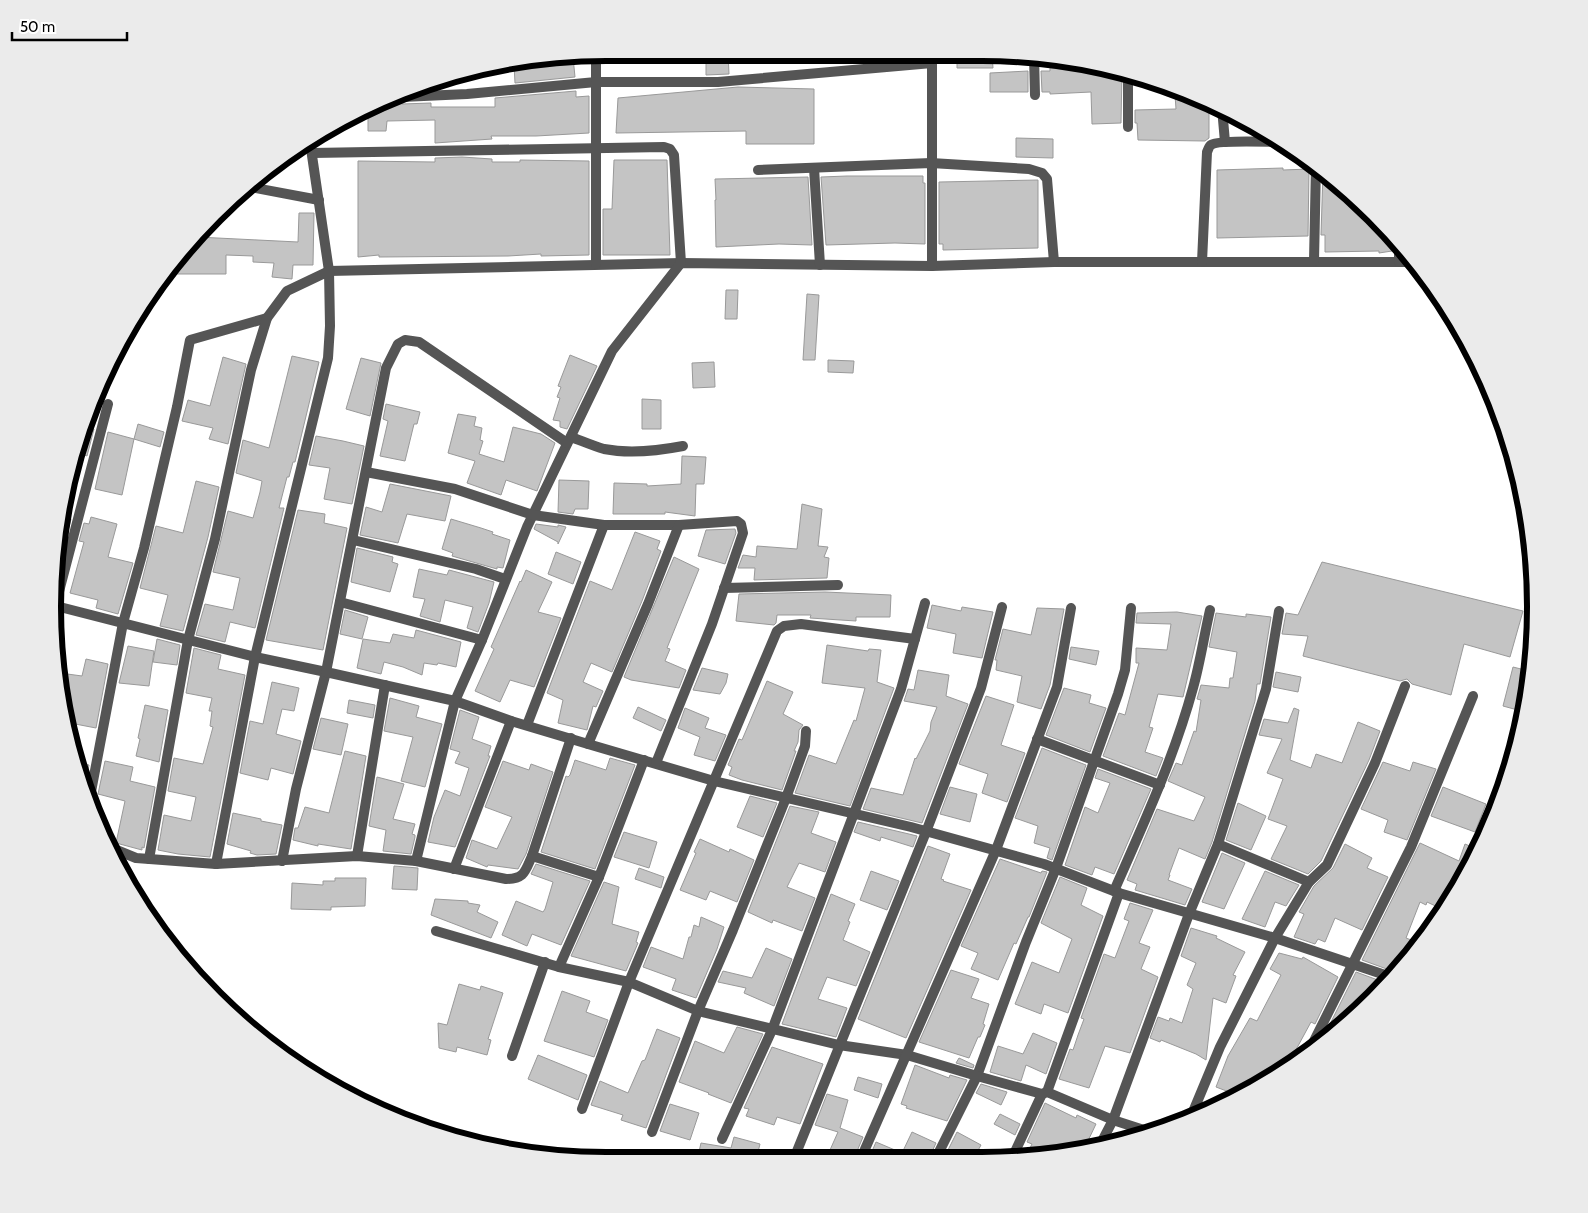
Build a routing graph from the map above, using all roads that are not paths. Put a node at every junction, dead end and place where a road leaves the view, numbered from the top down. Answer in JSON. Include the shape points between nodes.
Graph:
{"nodes":[{"id":1,"x":596,"y":61,"type":"edge"},
{"id":2,"x":905,"y":61,"type":"edge"},
{"id":3,"x":932,"y":61,"type":"edge"},
{"id":4,"x":1034,"y":64,"type":"edge"},
{"id":5,"x":1128,"y":81,"type":"edge"},
{"id":6,"x":596,"y":82,"type":"junction"},
{"id":7,"x":415,"y":96,"type":"edge"},
{"id":8,"x":1035,"y":96,"type":"dead end"},
{"id":9,"x":1223,"y":117,"type":"edge"},
{"id":10,"x":1128,"y":127,"type":"dead end"},
{"id":11,"x":1226,"y":142,"type":"junction"},
{"id":12,"x":1267,"y":142,"type":"edge"},
{"id":13,"x":311,"y":148,"type":"edge"},
{"id":14,"x":596,"y":148,"type":"junction"},
{"id":15,"x":312,"y":153,"type":"junction"},
{"id":16,"x":931,"y":163,"type":"junction"},
{"id":17,"x":814,"y":168,"type":"junction"},
{"id":18,"x":758,"y":170,"type":"dead end"},
{"id":19,"x":1316,"y":176,"type":"edge"},
{"id":20,"x":257,"y":188,"type":"edge"},
{"id":21,"x":319,"y":200,"type":"junction"},
{"id":22,"x":1399,"y":257,"type":"edge"},
{"id":23,"x":1314,"y":261,"type":"junction"},
{"id":24,"x":1054,"y":262,"type":"junction"},
{"id":25,"x":1202,"y":262,"type":"junction"},
{"id":26,"x":1399,"y":262,"type":"junction"},
{"id":27,"x":1403,"y":262,"type":"edge"},
{"id":28,"x":681,"y":263,"type":"junction"},
{"id":29,"x":596,"y":264,"type":"junction"},
{"id":30,"x":820,"y":265,"type":"junction"},
{"id":31,"x":932,"y":266,"type":"junction"},
{"id":32,"x":329,"y":271,"type":"junction"},
{"id":33,"x":267,"y":318,"type":"junction"},
{"id":34,"x":108,"y":404,"type":"dead end"},
{"id":35,"x":569,"y":440,"type":"junction"},
{"id":36,"x":682,"y":446,"type":"dead end"},
{"id":37,"x":366,"y":472,"type":"junction"},
{"id":38,"x":533,"y":515,"type":"junction"},
{"id":39,"x":604,"y":524,"type":"junction"},
{"id":40,"x":679,"y":524,"type":"junction"},
{"id":41,"x":353,"y":540,"type":"junction"},
{"id":42,"x":505,"y":580,"type":"junction"},
{"id":43,"x":62,"y":582,"type":"edge"},
{"id":44,"x":838,"y":585,"type":"dead end"},
{"id":45,"x":724,"y":588,"type":"junction"},
{"id":46,"x":340,"y":602,"type":"junction"},
{"id":47,"x":925,"y":603,"type":"dead end"},
{"id":48,"x":61,"y":606,"type":"edge"},
{"id":49,"x":1002,"y":607,"type":"dead end"},
{"id":50,"x":1071,"y":608,"type":"dead end"},
{"id":51,"x":1131,"y":608,"type":"dead end"},
{"id":52,"x":1210,"y":610,"type":"dead end"},
{"id":53,"x":1279,"y":611,"type":"dead end"},
{"id":54,"x":122,"y":624,"type":"junction"},
{"id":55,"x":915,"y":639,"type":"junction"},
{"id":56,"x":188,"y":640,"type":"junction"},
{"id":57,"x":482,"y":640,"type":"junction"},
{"id":58,"x":255,"y":657,"type":"junction"},
{"id":59,"x":326,"y":672,"type":"junction"},
{"id":60,"x":386,"y":685,"type":"junction"},
{"id":61,"x":1405,"y":686,"type":"dead end"},
{"id":62,"x":1473,"y":696,"type":"dead end"},
{"id":63,"x":454,"y":701,"type":"junction"},
{"id":64,"x":511,"y":721,"type":"junction"},
{"id":65,"x":527,"y":725,"type":"junction"},
{"id":66,"x":806,"y":731,"type":"dead end"},
{"id":67,"x":571,"y":738,"type":"junction"},
{"id":68,"x":1037,"y":739,"type":"junction"},
{"id":69,"x":588,"y":744,"type":"junction"},
{"id":70,"x":644,"y":760,"type":"junction"},
{"id":71,"x":1094,"y":760,"type":"junction"},
{"id":72,"x":656,"y":763,"type":"junction"},
{"id":73,"x":714,"y":781,"type":"junction"},
{"id":74,"x":1160,"y":785,"type":"junction"},
{"id":75,"x":92,"y":787,"type":"edge"},
{"id":76,"x":786,"y":798,"type":"junction"},
{"id":77,"x":854,"y":814,"type":"junction"},
{"id":78,"x":926,"y":832,"type":"junction"},
{"id":79,"x":1218,"y":844,"type":"junction"},
{"id":80,"x":996,"y":850,"type":"junction"},
{"id":81,"x":119,"y":852,"type":"edge"},
{"id":82,"x":358,"y":856,"type":"junction"},
{"id":83,"x":532,"y":856,"type":"junction"},
{"id":84,"x":149,"y":859,"type":"junction"},
{"id":85,"x":282,"y":861,"type":"junction"},
{"id":86,"x":416,"y":861,"type":"junction"},
{"id":87,"x":216,"y":864,"type":"junction"},
{"id":88,"x":1056,"y":868,"type":"junction"},
{"id":89,"x":454,"y":869,"type":"junction"},
{"id":90,"x":600,"y":877,"type":"junction"},
{"id":91,"x":1310,"y":882,"type":"junction"},
{"id":92,"x":1117,"y":892,"type":"junction"},
{"id":93,"x":1189,"y":914,"type":"junction"},
{"id":94,"x":436,"y":931,"type":"dead end"},
{"id":95,"x":1275,"y":938,"type":"junction"},
{"id":96,"x":545,"y":962,"type":"junction"},
{"id":97,"x":1353,"y":964,"type":"junction"},
{"id":98,"x":559,"y":967,"type":"junction"},
{"id":99,"x":1383,"y":974,"type":"edge"},
{"id":100,"x":629,"y":982,"type":"junction"},
{"id":101,"x":698,"y":1011,"type":"junction"},
{"id":102,"x":772,"y":1030,"type":"junction"},
{"id":103,"x":1317,"y":1036,"type":"edge"},
{"id":104,"x":839,"y":1045,"type":"junction"},
{"id":105,"x":906,"y":1055,"type":"junction"},
{"id":106,"x":512,"y":1056,"type":"dead end"},
{"id":107,"x":976,"y":1076,"type":"junction"},
{"id":108,"x":1045,"y":1093,"type":"junction"},
{"id":109,"x":1195,"y":1108,"type":"edge"},
{"id":110,"x":582,"y":1109,"type":"dead end"},
{"id":111,"x":1113,"y":1120,"type":"junction"},
{"id":112,"x":1138,"y":1128,"type":"edge"},
{"id":113,"x":652,"y":1132,"type":"dead end"},
{"id":114,"x":1104,"y":1137,"type":"edge"},
{"id":115,"x":722,"y":1139,"type":"dead end"},
{"id":116,"x":1016,"y":1151,"type":"edge"},
{"id":117,"x":797,"y":1152,"type":"edge"},
{"id":118,"x":864,"y":1152,"type":"edge"},
{"id":119,"x":939,"y":1152,"type":"edge"}],
"edges":[{"from":1,"to":6,"type":"street"},
{"from":2,"to":6,"type":"street","via":[[718,82]]},
{"from":3,"to":16,"type":"street"},
{"from":4,"to":8,"type":"street"},
{"from":5,"to":10,"type":"street"},
{"from":6,"to":7,"type":"street"},
{"from":6,"to":14,"type":"street"},
{"from":9,"to":11,"type":"street"},
{"from":11,"to":12,"type":"street"},
{"from":11,"to":25,"type":"street","via":[[1212,144],[1207,152]]},
{"from":13,"to":15,"type":"street"},
{"from":14,"to":15,"type":"street"},
{"from":14,"to":28,"type":"street","via":[[670,149],[675,162]]},
{"from":14,"to":29,"type":"street"},
{"from":15,"to":21,"type":"street"},
{"from":16,"to":17,"type":"street"},
{"from":16,"to":24,"type":"street","via":[[1029,169],[1042,173],[1047,179]]},
{"from":16,"to":31,"type":"street"},
{"from":17,"to":18,"type":"street"},
{"from":17,"to":30,"type":"street"},
{"from":19,"to":23,"type":"street"},
{"from":20,"to":21,"type":"street"},
{"from":21,"to":32,"type":"street"},
{"from":22,"to":26,"type":"street"},
{"from":23,"to":25,"type":"street"},
{"from":23,"to":26,"type":"street"},
{"from":24,"to":25,"type":"street"},
{"from":24,"to":31,"type":"street"},
{"from":26,"to":27,"type":"street"},
{"from":28,"to":29,"type":"street"},
{"from":28,"to":30,"type":"street"},
{"from":28,"to":35,"type":"street","via":[[612,351]]},
{"from":29,"to":32,"type":"street"},
{"from":30,"to":31,"type":"street"},
{"from":32,"to":33,"type":"street","via":[[287,291]]},
{"from":32,"to":58,"type":"street","via":[[328,358]]},
{"from":33,"to":54,"type":"street","via":[[190,340],[153,511]]},
{"from":33,"to":56,"type":"street","via":[[251,370],[215,539]]},
{"from":34,"to":43,"type":"street"},
{"from":35,"to":36,"type":"street","via":[[624,451]]},
{"from":35,"to":37,"type":"street","via":[[419,342],[405,340],[398,344],[386,368]]},
{"from":35,"to":38,"type":"street"},
{"from":37,"to":38,"type":"street","via":[[454,489]]},
{"from":37,"to":41,"type":"street"},
{"from":38,"to":39,"type":"street"},
{"from":38,"to":42,"type":"street"},
{"from":39,"to":40,"type":"street"},
{"from":39,"to":65,"type":"street"},
{"from":40,"to":45,"type":"street","via":[[737,521],[741,524],[743,533]]},
{"from":40,"to":69,"type":"street"},
{"from":41,"to":42,"type":"street","via":[[476,569]]},
{"from":41,"to":46,"type":"street"},
{"from":42,"to":57,"type":"street"},
{"from":44,"to":45,"type":"street"},
{"from":45,"to":72,"type":"street"},
{"from":46,"to":57,"type":"street"},
{"from":46,"to":59,"type":"street"},
{"from":47,"to":55,"type":"street"},
{"from":48,"to":54,"type":"street"},
{"from":49,"to":78,"type":"street","via":[[981,688]]},
{"from":50,"to":68,"type":"street","via":[[1056,687]]},
{"from":51,"to":71,"type":"street","via":[[1125,670]]},
{"from":52,"to":74,"type":"street","via":[[1193,688]]},
{"from":53,"to":79,"type":"street","via":[[1266,689]]},
{"from":54,"to":56,"type":"street"},
{"from":54,"to":75,"type":"street"},
{"from":55,"to":73,"type":"street","via":[[801,624],[784,626],[777,631]]},
{"from":55,"to":77,"type":"street","via":[[901,689]]},
{"from":56,"to":58,"type":"street"},
{"from":56,"to":84,"type":"street"},
{"from":57,"to":63,"type":"street"},
{"from":58,"to":59,"type":"street"},
{"from":58,"to":87,"type":"street"},
{"from":59,"to":60,"type":"street"},
{"from":59,"to":85,"type":"street","via":[[296,789]]},
{"from":60,"to":63,"type":"street"},
{"from":60,"to":82,"type":"street"},
{"from":61,"to":91,"type":"street","via":[[1375,763],[1326,865]]},
{"from":62,"to":97,"type":"street","via":[[1411,847]]},
{"from":63,"to":64,"type":"street"},
{"from":63,"to":86,"type":"street"},
{"from":64,"to":65,"type":"street"},
{"from":64,"to":89,"type":"street"},
{"from":65,"to":67,"type":"street"},
{"from":66,"to":76,"type":"street"},
{"from":67,"to":69,"type":"street"},
{"from":67,"to":83,"type":"street"},
{"from":68,"to":71,"type":"street"},
{"from":68,"to":80,"type":"street"},
{"from":69,"to":70,"type":"street"},
{"from":70,"to":72,"type":"street"},
{"from":70,"to":90,"type":"street"},
{"from":71,"to":74,"type":"street"},
{"from":71,"to":88,"type":"street"},
{"from":72,"to":73,"type":"street"},
{"from":73,"to":76,"type":"street"},
{"from":73,"to":100,"type":"street"},
{"from":74,"to":92,"type":"street"},
{"from":76,"to":77,"type":"street"},
{"from":76,"to":101,"type":"street"},
{"from":77,"to":78,"type":"street"},
{"from":77,"to":102,"type":"street"},
{"from":78,"to":80,"type":"street"},
{"from":78,"to":104,"type":"street"},
{"from":79,"to":91,"type":"street"},
{"from":79,"to":93,"type":"street"},
{"from":80,"to":88,"type":"street"},
{"from":80,"to":105,"type":"street"},
{"from":81,"to":84,"type":"street"},
{"from":82,"to":85,"type":"street"},
{"from":82,"to":86,"type":"street"},
{"from":83,"to":89,"type":"street","via":[[524,875],[516,879]]},
{"from":83,"to":90,"type":"street"},
{"from":84,"to":87,"type":"street"},
{"from":85,"to":87,"type":"street"},
{"from":86,"to":89,"type":"street"},
{"from":88,"to":92,"type":"street"},
{"from":88,"to":107,"type":"street"},
{"from":90,"to":98,"type":"street"},
{"from":91,"to":95,"type":"street"},
{"from":92,"to":93,"type":"street"},
{"from":92,"to":108,"type":"street"},
{"from":93,"to":95,"type":"street"},
{"from":93,"to":111,"type":"street"},
{"from":94,"to":96,"type":"street"},
{"from":95,"to":97,"type":"street"},
{"from":95,"to":109,"type":"street","via":[[1220,1048]]},
{"from":96,"to":98,"type":"street"},
{"from":96,"to":106,"type":"street"},
{"from":97,"to":99,"type":"street"},
{"from":97,"to":103,"type":"street"},
{"from":98,"to":100,"type":"street"},
{"from":100,"to":101,"type":"street"},
{"from":100,"to":110,"type":"street"},
{"from":101,"to":102,"type":"street"},
{"from":101,"to":113,"type":"street"},
{"from":102,"to":104,"type":"street"},
{"from":102,"to":115,"type":"street"},
{"from":104,"to":105,"type":"street"},
{"from":104,"to":117,"type":"street"},
{"from":105,"to":107,"type":"street"},
{"from":105,"to":118,"type":"street"},
{"from":107,"to":108,"type":"street"},
{"from":107,"to":119,"type":"street"},
{"from":108,"to":111,"type":"street"},
{"from":108,"to":116,"type":"street"},
{"from":111,"to":112,"type":"street"},
{"from":111,"to":114,"type":"street"}]}
